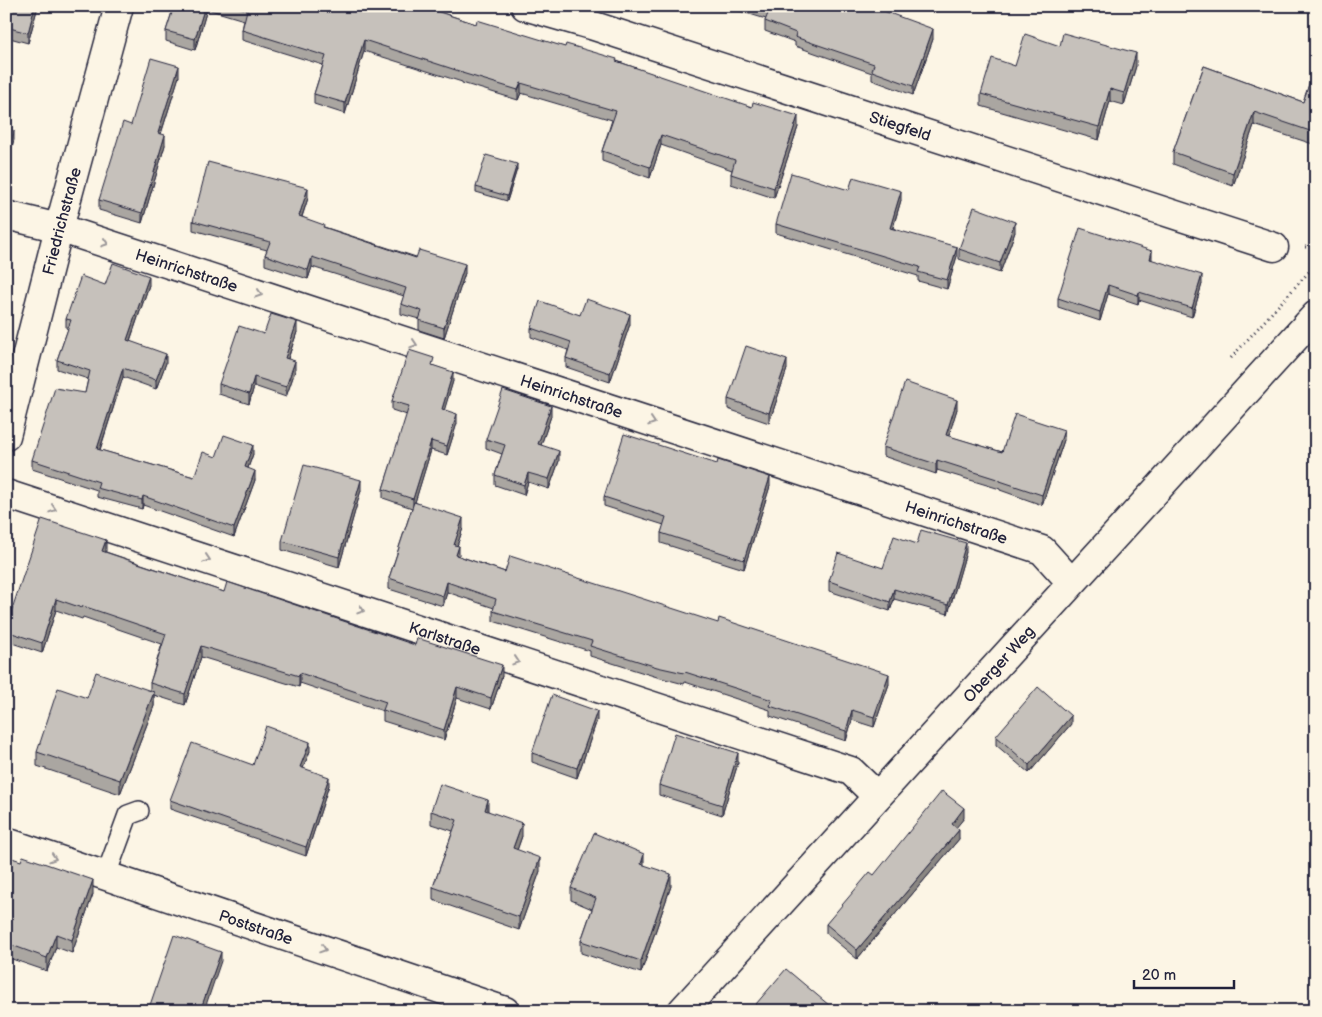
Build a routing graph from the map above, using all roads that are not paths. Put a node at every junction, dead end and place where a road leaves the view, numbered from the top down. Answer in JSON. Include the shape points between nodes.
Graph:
{"nodes":[{"id":1,"x":119,"y":6,"type":"edge"},
{"id":2,"x":525,"y":6,"type":"edge"},
{"id":3,"x":6,"y":215,"type":"edge"},
{"id":4,"x":59,"y":228,"type":"junction"},
{"id":5,"x":1274,"y":247,"type":"dead end"},
{"id":6,"x":1316,"y":315,"type":"edge"},
{"id":7,"x":6,"y":436,"type":"edge"},
{"id":8,"x":6,"y":494,"type":"edge"},
{"id":9,"x":1071,"y":582,"type":"junction"},
{"id":10,"x":877,"y":796,"type":"junction"},
{"id":11,"x":139,"y":811,"type":"dead end"},
{"id":12,"x":6,"y":842,"type":"edge"},
{"id":13,"x":106,"y":875,"type":"junction"},
{"id":14,"x":506,"y":1011,"type":"edge"},
{"id":15,"x":682,"y":1011,"type":"edge"}],
"edges":[{"from":1,"to":4,"type":"street","name":"Friedrichstraße"},
{"from":2,"to":5,"type":"street","name":"Stiegfeld","via":[[592,24]]},
{"from":3,"to":4,"type":"street","name":"Heinrichstraße"},
{"from":4,"to":7,"type":"street","name":"Friedrichstraße"},
{"from":4,"to":9,"type":"street","name":"Heinrichstraße","one_way":true,"via":[[1042,550]]},
{"from":6,"to":9,"type":"street","name":"Oberger Weg"},
{"from":8,"to":10,"type":"street","name":"Karlstraße","one_way":true,"via":[[851,771]]},
{"from":9,"to":10,"type":"street","name":"Oberger Weg"},
{"from":10,"to":15,"type":"street","name":"Oberger Weg"},
{"from":11,"to":13,"type":"lane","via":[[128,815]]},
{"from":12,"to":13,"type":"street","name":"Poststraße","one_way":true},
{"from":13,"to":14,"type":"street","name":"Poststraße","one_way":true}]}
